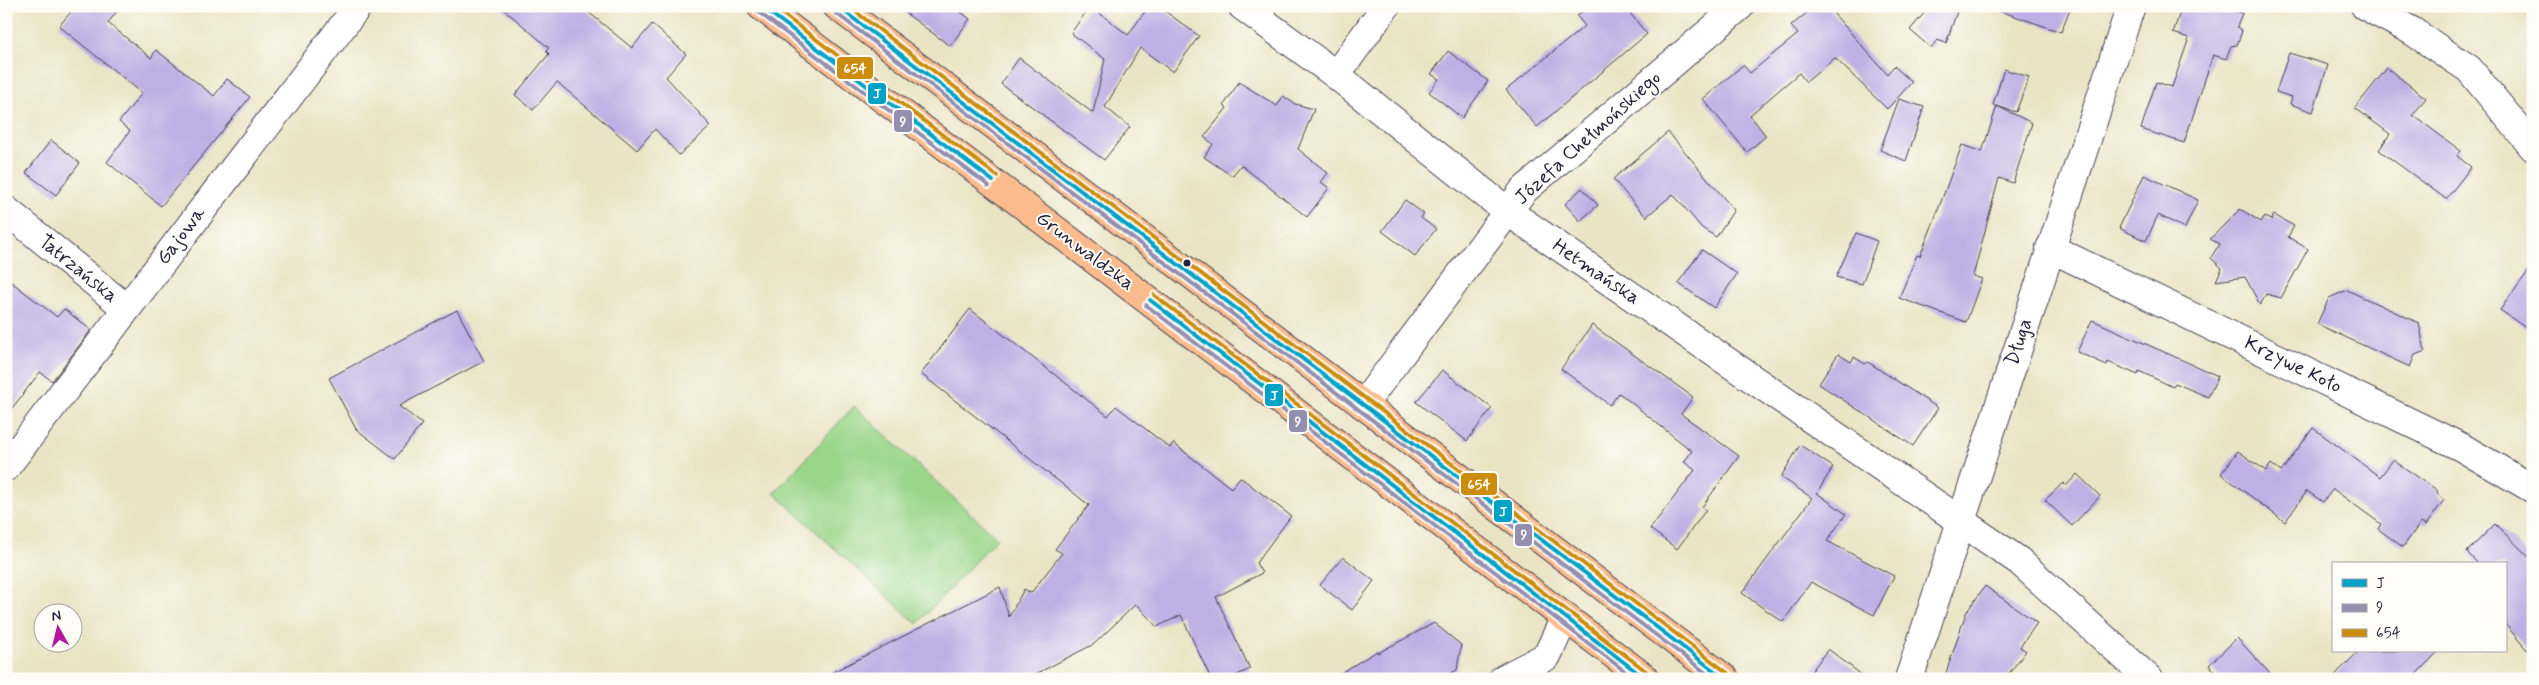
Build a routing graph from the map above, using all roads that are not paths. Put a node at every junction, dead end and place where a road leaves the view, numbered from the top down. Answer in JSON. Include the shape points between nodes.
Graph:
{"nodes":[{"id":1,"x":761,"y":6,"type":"edge"},
{"id":2,"x":837,"y":6,"type":"edge"},
{"id":3,"x":1242,"y":6,"type":"edge"},
{"id":4,"x":1386,"y":6,"type":"edge"},
{"id":5,"x":1740,"y":6,"type":"edge"},
{"id":6,"x":2131,"y":6,"type":"edge"},
{"id":7,"x":2365,"y":6,"type":"edge"},
{"id":8,"x":346,"y":10,"type":"edge"},
{"id":9,"x":1336,"y":76,"type":"junction"},
{"id":10,"x":2533,"y":148,"type":"edge"},
{"id":11,"x":6,"y":210,"type":"edge"},
{"id":12,"x":1507,"y":211,"type":"junction"},
{"id":13,"x":2050,"y":248,"type":"junction"},
{"id":14,"x":126,"y":308,"type":"junction"},
{"id":15,"x":1363,"y":405,"type":"junction"},
{"id":16,"x":6,"y":467,"type":"edge"},
{"id":17,"x":2533,"y":489,"type":"edge"},
{"id":18,"x":1961,"y":521,"type":"junction"},
{"id":19,"x":1565,"y":617,"type":"junction"},
{"id":20,"x":1503,"y":679,"type":"edge"},
{"id":21,"x":1646,"y":679,"type":"edge"},
{"id":22,"x":1725,"y":679,"type":"edge"},
{"id":23,"x":1909,"y":679,"type":"edge"},
{"id":24,"x":2149,"y":679,"type":"edge"}],
"edges":[{"from":1,"to":19,"type":"main road","name":"Grunwaldzka"},
{"from":2,"to":15,"type":"main road"},
{"from":3,"to":9,"type":"street","name":"Hetmańska"},
{"from":4,"to":9,"type":"street"},
{"from":5,"to":12,"type":"street","name":"Józefa Chełmońskiego","via":[[1523,191]]},
{"from":6,"to":13,"type":"street","name":"Długa"},
{"from":7,"to":10,"type":"street","via":[[2412,31],[2469,68]]},
{"from":8,"to":14,"type":"street","name":"Gajowa"},
{"from":9,"to":12,"type":"street","name":"Hetmańska"},
{"from":11,"to":14,"type":"street","name":"Tatrzańska"},
{"from":12,"to":15,"type":"street","name":"Józefa Chełmońskiego"},
{"from":12,"to":18,"type":"street","name":"Hetmańska"},
{"from":13,"to":17,"type":"street","name":"Krzywe Koło","via":[[2461,447]]},
{"from":13,"to":18,"type":"street","name":"Długa"},
{"from":14,"to":16,"type":"street","name":"Gajowa"},
{"from":15,"to":22,"type":"main road"},
{"from":18,"to":23,"type":"street","name":"Długa"},
{"from":18,"to":24,"type":"street","via":[[2019,561]]},
{"from":19,"to":20,"type":"street","via":[[1547,656]]},
{"from":19,"to":21,"type":"main road","name":"Grunwaldzka"}]}
